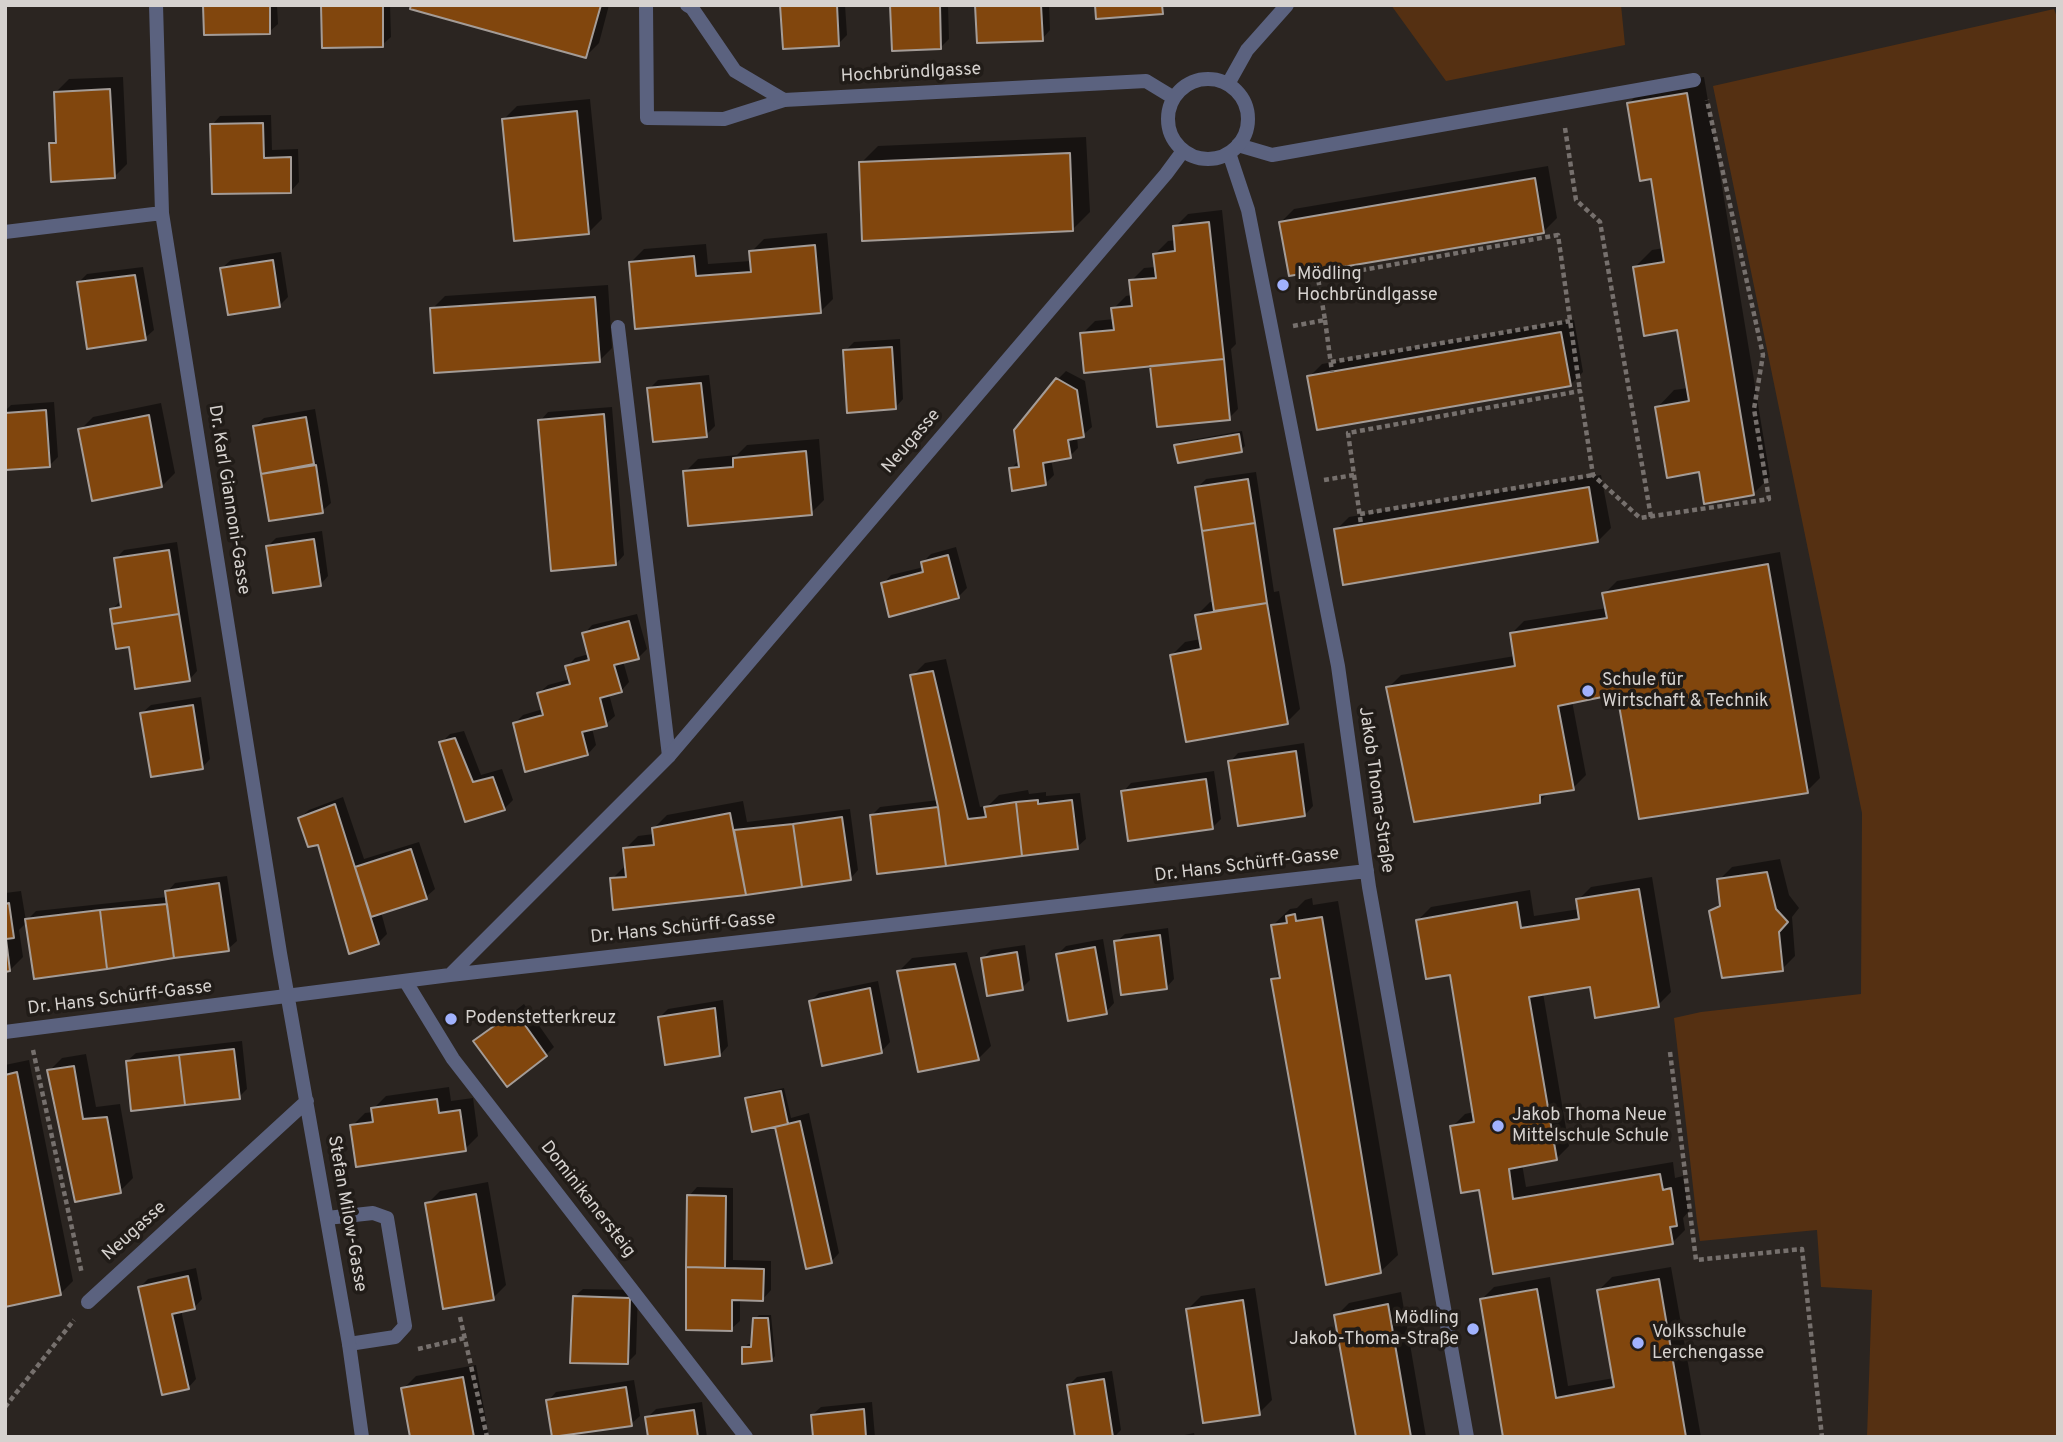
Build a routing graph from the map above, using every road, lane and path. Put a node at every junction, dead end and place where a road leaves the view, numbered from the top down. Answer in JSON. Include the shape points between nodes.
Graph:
{"nodes":[{"id":1,"x":156,"y":5,"type":"edge"},
{"id":2,"x":646,"y":5,"type":"edge"},
{"id":3,"x":688,"y":5,"type":"edge"},
{"id":4,"x":1280,"y":7,"type":"edge"},
{"id":5,"x":1694,"y":80,"type":"joint"},
{"id":6,"x":1228,"y":84,"type":"junction"},
{"id":7,"x":1174,"y":98,"type":"junction"},
{"id":8,"x":784,"y":100,"type":"junction"},
{"id":9,"x":1561,"y":104,"type":"junction"},
{"id":10,"x":1234,"y":149,"type":"junction"},
{"id":11,"x":1183,"y":151,"type":"junction"},
{"id":12,"x":163,"y":214,"type":"junction"},
{"id":13,"x":5,"y":232,"type":"edge"},
{"id":14,"x":1325,"y":320,"type":"junction"},
{"id":15,"x":1570,"y":321,"type":"junction"},
{"id":16,"x":618,"y":327,"type":"dead end"},
{"id":17,"x":1272,"y":330,"type":"junction"},
{"id":18,"x":1331,"y":362,"type":"junction"},
{"id":19,"x":1332,"y":372,"type":"dead end"},
{"id":20,"x":1580,"y":391,"type":"junction"},
{"id":21,"x":1354,"y":475,"type":"junction"},
{"id":22,"x":1593,"y":475,"type":"junction"},
{"id":23,"x":1302,"y":483,"type":"junction"},
{"id":24,"x":1360,"y":514,"type":"junction"},
{"id":25,"x":1651,"y":517,"type":"junction"},
{"id":26,"x":1361,"y":524,"type":"dead end"},
{"id":27,"x":669,"y":756,"type":"junction"},
{"id":28,"x":1367,"y":871,"type":"junction"},
{"id":29,"x":450,"y":975,"type":"junction"},
{"id":30,"x":406,"y":982,"type":"junction"},
{"id":31,"x":289,"y":997,"type":"junction"},
{"id":32,"x":29,"y":1030,"type":"junction"},
{"id":33,"x":5,"y":1032,"type":"edge"},
{"id":34,"x":1670,"y":1052,"type":"dead end"},
{"id":35,"x":307,"y":1101,"type":"junction"},
{"id":36,"x":327,"y":1218,"type":"junction"},
{"id":37,"x":88,"y":1302,"type":"junction"},
{"id":38,"x":460,"y":1317,"type":"dead end"},
{"id":39,"x":349,"y":1344,"type":"junction"},
{"id":40,"x":5,"y":1407,"type":"edge"},
{"id":41,"x":362,"y":1437,"type":"edge"},
{"id":42,"x":487,"y":1437,"type":"edge"},
{"id":43,"x":746,"y":1437,"type":"edge"},
{"id":44,"x":1467,"y":1437,"type":"edge"},
{"id":45,"x":1822,"y":1437,"type":"edge"}],
"edges":[{"from":1,"to":12,"type":"street","name":"Dr. Karl Giannoni-Gasse"},
{"from":2,"to":8,"type":"street","name":"Hochbründlgasse","via":[[647,118],[724,119]]},
{"from":3,"to":8,"type":"street","via":[[735,71]]},
{"from":4,"to":6,"type":"street"},
{"from":5,"to":9,"type":"street"},
{"from":5,"to":25,"type":"path","via":[[1708,101],[1763,355],[1754,409],[1769,499]]},
{"from":6,"to":7,"type":"street","via":[[1204,79],[1192,82]]},
{"from":6,"to":10,"type":"street","via":[[1247,112],[1245,135]]},
{"from":7,"to":8,"type":"street","name":"Hochbründlgasse","via":[[1146,81]]},
{"from":7,"to":11,"type":"street","via":[[1167,120]]},
{"from":9,"to":10,"type":"street","via":[[1272,155]]},
{"from":9,"to":25,"type":"path","via":[[1576,200],[1600,222]]},
{"from":10,"to":11,"type":"street","via":[[1206,159]]},
{"from":10,"to":17,"type":"street","name":"Jakob Thoma-Straße"},
{"from":11,"to":27,"type":"street","name":"Neugasse"},
{"from":12,"to":13,"type":"street"},
{"from":12,"to":31,"type":"street","name":"Dr. Karl Giannoni-Gasse"},
{"from":14,"to":15,"type":"path","via":[[1318,278],[1558,235]]},
{"from":14,"to":17,"type":"path"},
{"from":14,"to":18,"type":"path"},
{"from":15,"to":18,"type":"path"},
{"from":15,"to":20,"type":"path"},
{"from":16,"to":27,"type":"street"},
{"from":17,"to":23,"type":"street","name":"Jakob Thoma-Straße"},
{"from":18,"to":19,"type":"path"},
{"from":20,"to":21,"type":"path","via":[[1348,433]]},
{"from":20,"to":22,"type":"path"},
{"from":21,"to":23,"type":"path"},
{"from":21,"to":24,"type":"path"},
{"from":22,"to":24,"type":"path"},
{"from":22,"to":25,"type":"path","via":[[1640,518]]},
{"from":23,"to":28,"type":"street","name":"Jakob Thoma-Straße","via":[[1338,666]]},
{"from":24,"to":26,"type":"path"},
{"from":27,"to":29,"type":"street","name":"Neugasse"},
{"from":28,"to":29,"type":"street","name":"Dr. Hans Schürff-Gasse"},
{"from":28,"to":44,"type":"street","name":"Jakob Thoma-Straße"},
{"from":29,"to":30,"type":"street","name":"Dr. Hans Schürff-Gasse"},
{"from":30,"to":31,"type":"street","name":"Dr. Hans Schürff-Gasse"},
{"from":30,"to":43,"type":"street","name":"Dominikanersteig","via":[[453,1059]]},
{"from":31,"to":32,"type":"street","name":"Dr. Hans Schürff-Gasse"},
{"from":31,"to":35,"type":"street","name":"Stefan Milow-Gasse"},
{"from":32,"to":33,"type":"street","name":"Dr. Hans Schürff-Gasse"},
{"from":32,"to":37,"type":"path"},
{"from":34,"to":45,"type":"path","via":[[1696,1260],[1802,1249]]},
{"from":35,"to":36,"type":"street","name":"Stefan Milow-Gasse"},
{"from":35,"to":37,"type":"street","name":"Neugasse"},
{"from":36,"to":39,"type":"street","name":"Stefan Milow-Gasse"},
{"from":36,"to":39,"type":"street","via":[[373,1213],[387,1218],[405,1326],[395,1337]]},
{"from":37,"to":40,"type":"path"},
{"from":38,"to":42,"type":"path"},
{"from":39,"to":41,"type":"street","name":"Stefan Milow-Gasse"}]}
